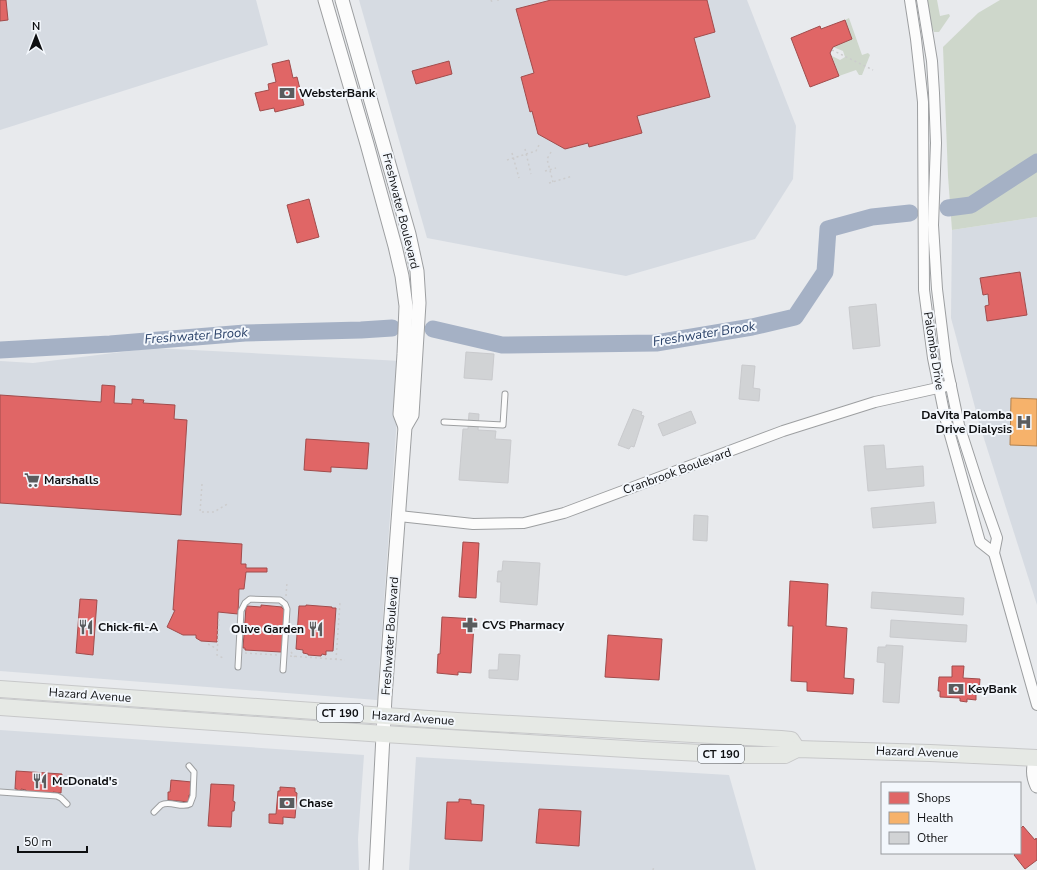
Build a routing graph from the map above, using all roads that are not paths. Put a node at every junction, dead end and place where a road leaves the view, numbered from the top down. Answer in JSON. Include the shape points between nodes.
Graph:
{"nodes":[{"id":1,"x":325,"y":0,"type":"edge"},
{"id":2,"x":342,"y":0,"type":"edge"},
{"id":3,"x":910,"y":0,"type":"edge"},
{"id":4,"x":922,"y":0,"type":"edge"},
{"id":5,"x":930,"y":50,"type":"junction"},
{"id":6,"x":918,"y":52,"type":"junction"},
{"id":7,"x":382,"y":140,"type":"junction"},
{"id":8,"x":367,"y":144,"type":"junction"},
{"id":9,"x":924,"y":258,"type":"junction"},
{"id":10,"x":935,"y":258,"type":"junction"},
{"id":11,"x":951,"y":385,"type":"junction"},
{"id":12,"x":939,"y":387,"type":"junction"},
{"id":13,"x":505,"y":394,"type":"dead end"},
{"id":14,"x":444,"y":422,"type":"dead end"},
{"id":15,"x":405,"y":427,"type":"junction"},
{"id":16,"x":398,"y":516,"type":"junction"},
{"id":17,"x":994,"y":553,"type":"junction"},
{"id":18,"x":238,"y":667,"type":"dead end"},
{"id":19,"x":283,"y":670,"type":"dead end"},
{"id":20,"x":0,"y":689,"type":"edge"},
{"id":21,"x":122,"y":697,"type":"junction"},
{"id":22,"x":1037,"y":705,"type":"edge"},
{"id":23,"x":0,"y":706,"type":"edge"},
{"id":24,"x":121,"y":715,"type":"junction"},
{"id":25,"x":384,"y":716,"type":"junction"},
{"id":26,"x":384,"y":734,"type":"junction"},
{"id":27,"x":680,"y":734,"type":"junction"},
{"id":28,"x":797,"y":749,"type":"junction"},
{"id":29,"x":644,"y":750,"type":"junction"},
{"id":30,"x":1037,"y":758,"type":"edge"},
{"id":31,"x":189,"y":766,"type":"dead end"},
{"id":32,"x":1037,"y":786,"type":"edge"},
{"id":33,"x":0,"y":792,"type":"edge"},
{"id":34,"x":67,"y":804,"type":"dead end"},
{"id":35,"x":154,"y":812,"type":"dead end"},
{"id":36,"x":376,"y":870,"type":"edge"}],
"edges":[{"from":1,"to":8,"type":"street","name":"Freshwater Boulevard"},
{"from":2,"to":7,"type":"street","name":"Freshwater Boulevard"},
{"from":3,"to":6,"type":"street","name":"Palomba Drive"},
{"from":4,"to":5,"type":"street","name":"Palomba Drive"},
{"from":5,"to":6,"type":"street"},
{"from":5,"to":10,"type":"street","name":"Palomba Drive","via":[[936,143]]},
{"from":6,"to":9,"type":"street","name":"Palomba Drive","via":[[923,102]]},
{"from":7,"to":8,"type":"street"},
{"from":7,"to":15,"type":"street","name":"Freshwater Boulevard","via":[[417,270],[419,303],[412,415]]},
{"from":8,"to":15,"type":"street","name":"Freshwater Boulevard","via":[[402,276],[406,306],[400,414]]},
{"from":9,"to":10,"type":"street"},
{"from":9,"to":12,"type":"street","name":"Palomba Drive","via":[[924,290]]},
{"from":10,"to":11,"type":"street","name":"Palomba Drive","via":[[946,362]]},
{"from":11,"to":12,"type":"street","name":"Cranbrook Boulevard"},
{"from":11,"to":17,"type":"street","name":"Palomba Drive","via":[[959,426],[997,538]]},
{"from":12,"to":16,"type":"street","name":"Cranbrook Boulevard","via":[[874,402],[783,431],[564,513],[524,523],[474,524]]},
{"from":12,"to":17,"type":"street","name":"Palomba Drive","via":[[957,463],[980,542]]},
{"from":13,"to":14,"type":"lane","via":[[503,425]]},
{"from":15,"to":16,"type":"street","name":"Freshwater Boulevard"},
{"from":16,"to":25,"type":"street","name":"Freshwater Boulevard"},
{"from":17,"to":22,"type":"street","name":"Palomba Drive"},
{"from":18,"to":19,"type":"lane","via":[[241,611],[245,603],[250,599],[280,600],[287,609]]},
{"from":20,"to":21,"type":"main road","name":"Hazard Avenue","number":"CT 190"},
{"from":21,"to":24,"type":"main road"},
{"from":21,"to":25,"type":"main road","name":"Hazard Avenue","number":"CT 190"},
{"from":23,"to":24,"type":"main road","name":"Hazard Avenue","number":"CT 190"},
{"from":24,"to":26,"type":"main road","name":"Hazard Avenue","number":"CT 190"},
{"from":25,"to":26,"type":"street","name":"Freshwater Boulevard"},
{"from":25,"to":27,"type":"main road","name":"Hazard Avenue","number":"CT 190"},
{"from":26,"to":29,"type":"main road","name":"Hazard Avenue","number":"CT 190"},
{"from":26,"to":36,"type":"street","name":"Freshwater Boulevard"},
{"from":27,"to":28,"type":"main road","name":"Hazard Avenue","number":"CT 190","via":[[791,740]]},
{"from":27,"to":29,"type":"main road","via":[[660,739]]},
{"from":28,"to":29,"type":"main road","name":"Hazard Avenue","number":"CT 190","via":[[785,755]]},
{"from":28,"to":30,"type":"main road","name":"Hazard Avenue","number":"CT 190"},
{"from":30,"to":32,"type":"street","via":[[1034,767]]},
{"from":31,"to":35,"type":"lane","via":[[194,772],[190,804],[166,804]]},
{"from":33,"to":34,"type":"lane","via":[[56,796]]}]}
